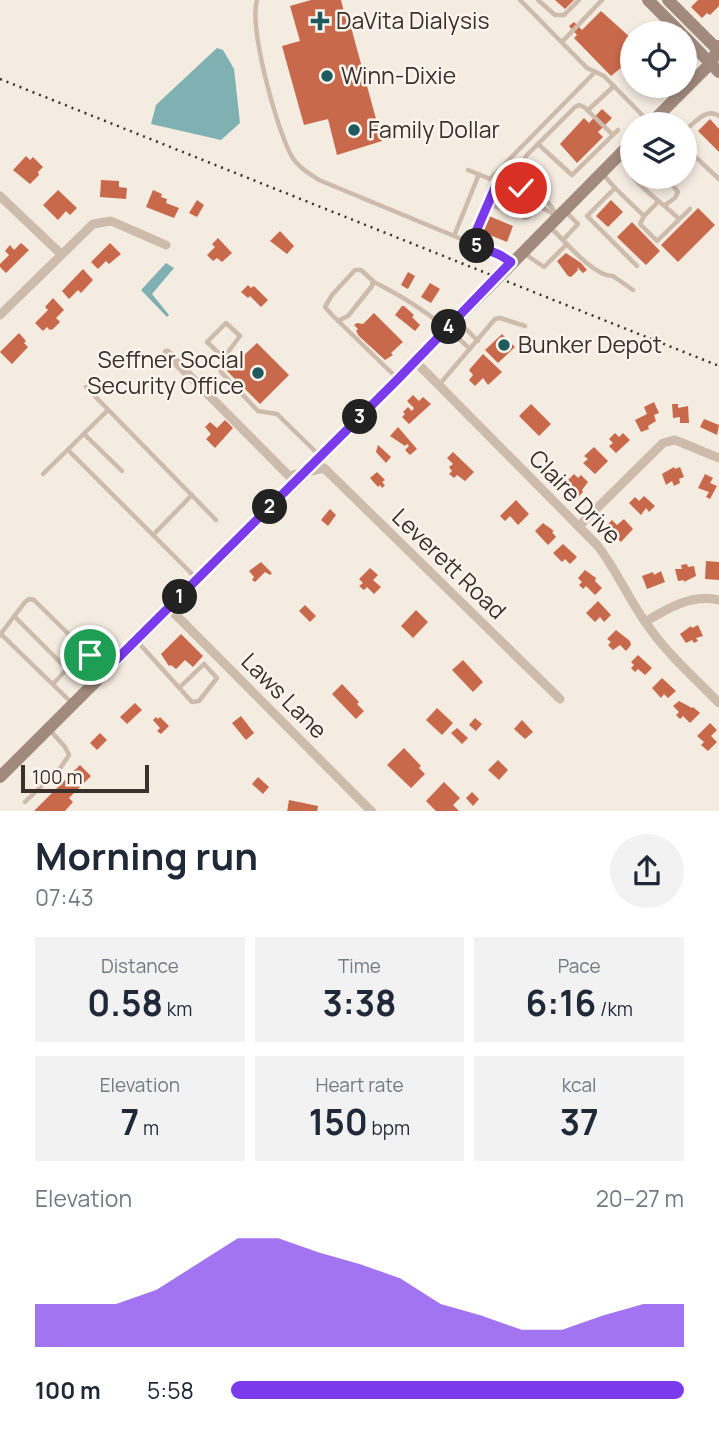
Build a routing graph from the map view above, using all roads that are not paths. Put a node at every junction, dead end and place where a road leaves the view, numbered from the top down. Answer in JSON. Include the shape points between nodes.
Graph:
{"nodes":[{"id":1,"x":257,"y":0,"type":"edge"},
{"id":2,"x":538,"y":0,"type":"edge"},
{"id":3,"x":579,"y":0,"type":"edge"},
{"id":4,"x":602,"y":0,"type":"edge"},
{"id":5,"x":648,"y":0,"type":"edge"},
{"id":6,"x":668,"y":0,"type":"edge"},
{"id":7,"x":523,"y":1,"type":"edge"},
{"id":8,"x":669,"y":21,"type":"edge"},
{"id":9,"x":562,"y":42,"type":"junction"},
{"id":10,"x":697,"y":44,"type":"edge"},
{"id":11,"x":717,"y":57,"type":"edge"},
{"id":12,"x":596,"y":71,"type":"junction"},
{"id":13,"x":614,"y":86,"type":"junction"},
{"id":14,"x":588,"y":110,"type":"junction"},
{"id":15,"x":639,"y":112,"type":"edge"},
{"id":16,"x":662,"y":112,"type":"edge"},
{"id":17,"x":719,"y":116,"type":"edge"},
{"id":18,"x":697,"y":120,"type":"edge"},
{"id":19,"x":618,"y":130,"type":"dead end"},
{"id":20,"x":613,"y":135,"type":"junction"},
{"id":21,"x":538,"y":144,"type":"junction"},
{"id":22,"x":620,"y":158,"type":"edge"},
{"id":23,"x":697,"y":158,"type":"edge"},
{"id":24,"x":468,"y":170,"type":"dead end"},
{"id":25,"x":601,"y":173,"type":"junction"},
{"id":26,"x":479,"y":174,"type":"junction"},
{"id":27,"x":490,"y":179,"type":"junction"},
{"id":28,"x":719,"y":179,"type":"edge"},
{"id":29,"x":497,"y":183,"type":"junction"},
{"id":30,"x":615,"y":188,"type":"junction"},
{"id":31,"x":511,"y":189,"type":"junction"},
{"id":32,"x":645,"y":189,"type":"edge"},
{"id":33,"x":676,"y":189,"type":"edge"},
{"id":34,"x":0,"y":196,"type":"edge"},
{"id":35,"x":658,"y":202,"type":"junction"},
{"id":36,"x":488,"y":203,"type":"junction"},
{"id":37,"x":537,"y":204,"type":"junction"},
{"id":38,"x":665,"y":205,"type":"junction"},
{"id":39,"x":690,"y":209,"type":"dead end"},
{"id":40,"x":644,"y":216,"type":"junction"},
{"id":41,"x":556,"y":217,"type":"junction"},
{"id":42,"x":679,"y":219,"type":"junction"},
{"id":43,"x":454,"y":236,"type":"junction"},
{"id":44,"x":565,"y":242,"type":"junction"},
{"id":45,"x":471,"y":243,"type":"junction"},
{"id":46,"x":166,"y":245,"type":"dead end"},
{"id":47,"x":522,"y":251,"type":"junction"},
{"id":48,"x":61,"y":254,"type":"junction"},
{"id":49,"x":511,"y":262,"type":"junction"},
{"id":50,"x":637,"y":266,"type":"dead end"},
{"id":51,"x":373,"y":281,"type":"junction"},
{"id":52,"x":633,"y":290,"type":"dead end"},
{"id":53,"x":0,"y":315,"type":"edge"},
{"id":54,"x":338,"y":321,"type":"junction"},
{"id":55,"x":452,"y":324,"type":"junction"},
{"id":56,"x":525,"y":326,"type":"dead end"},
{"id":57,"x":478,"y":341,"type":"junction"},
{"id":58,"x":470,"y":349,"type":"junction"},
{"id":59,"x":167,"y":353,"type":"dead end"},
{"id":60,"x":223,"y":357,"type":"junction"},
{"id":61,"x":415,"y":361,"type":"junction"},
{"id":62,"x":398,"y":379,"type":"junction"},
{"id":63,"x":439,"y":386,"type":"junction"},
{"id":64,"x":86,"y":387,"type":"dead end"},
{"id":65,"x":108,"y":410,"type":"junction"},
{"id":66,"x":84,"y":434,"type":"junction"},
{"id":67,"x":68,"y":450,"type":"junction"},
{"id":68,"x":321,"y":457,"type":"junction"},
{"id":69,"x":719,"y":458,"type":"edge"},
{"id":70,"x":122,"y":471,"type":"dead end"},
{"id":71,"x":307,"y":471,"type":"junction"},
{"id":72,"x":43,"y":474,"type":"dead end"},
{"id":73,"x":192,"y":495,"type":"junction"},
{"id":74,"x":216,"y":520,"type":"dead end"},
{"id":75,"x":579,"y":526,"type":"junction"},
{"id":76,"x":153,"y":534,"type":"junction"},
{"id":77,"x":197,"y":579,"type":"junction"},
{"id":78,"x":719,"y":600,"type":"edge"},
{"id":79,"x":169,"y":608,"type":"junction"},
{"id":80,"x":14,"y":616,"type":"junction"},
{"id":81,"x":645,"y":622,"type":"junction"},
{"id":82,"x":1,"y":634,"type":"edge"},
{"id":83,"x":136,"y":640,"type":"junction"},
{"id":84,"x":86,"y":650,"type":"junction"},
{"id":85,"x":67,"y":669,"type":"junction"},
{"id":86,"x":106,"y":670,"type":"junction"},
{"id":87,"x":53,"y":684,"type":"junction"},
{"id":88,"x":179,"y":688,"type":"junction"},
{"id":89,"x":560,"y":699,"type":"dead end"},
{"id":90,"x":719,"y":702,"type":"edge"},
{"id":91,"x":73,"y":704,"type":"junction"},
{"id":92,"x":48,"y":728,"type":"junction"},
{"id":93,"x":0,"y":776,"type":"edge"},
{"id":94,"x":25,"y":802,"type":"dead end"},
{"id":95,"x":372,"y":811,"type":"edge"}],
"edges":[{"from":1,"to":43,"type":"lane","via":[[255,29],[263,70],[288,147],[299,166],[319,180]]},
{"from":2,"to":3,"type":"lane","via":[[555,15],[564,15]]},
{"from":4,"to":9,"type":"lane"},
{"from":5,"to":8,"type":"main road"},
{"from":6,"to":11,"type":"main road"},
{"from":7,"to":9,"type":"lane"},
{"from":9,"to":12,"type":"lane","via":[[587,68]]},
{"from":10,"to":11,"type":"main road"},
{"from":11,"to":16,"type":"main road"},
{"from":12,"to":13,"type":"lane"},
{"from":12,"to":27,"type":"lane"},
{"from":13,"to":14,"type":"lane"},
{"from":13,"to":15,"type":"lane"},
{"from":14,"to":20,"type":"lane"},
{"from":14,"to":21,"type":"lane","via":[[575,107]]},
{"from":17,"to":18,"type":"lane","via":[[706,113]]},
{"from":19,"to":20,"type":"lane"},
{"from":20,"to":21,"type":"lane","via":[[572,175]]},
{"from":21,"to":31,"type":"lane","via":[[519,166]]},
{"from":22,"to":25,"type":"main road"},
{"from":23,"to":28,"type":"lane"},
{"from":24,"to":26,"type":"lane"},
{"from":25,"to":30,"type":"lane"},
{"from":25,"to":41,"type":"main road"},
{"from":26,"to":27,"type":"lane"},
{"from":26,"to":43,"type":"lane"},
{"from":27,"to":29,"type":"lane"},
{"from":29,"to":31,"type":"lane"},
{"from":29,"to":36,"type":"lane"},
{"from":30,"to":40,"type":"lane"},
{"from":30,"to":50,"type":"lane","via":[[587,216]]},
{"from":31,"to":37,"type":"lane"},
{"from":31,"to":41,"type":"lane","via":[[542,195]]},
{"from":32,"to":35,"type":"lane"},
{"from":33,"to":38,"type":"lane","via":[[675,198]]},
{"from":34,"to":48,"type":"street"},
{"from":35,"to":38,"type":"lane"},
{"from":35,"to":40,"type":"lane"},
{"from":36,"to":37,"type":"lane","via":[[526,218]]},
{"from":36,"to":45,"type":"lane"},
{"from":37,"to":41,"type":"lane"},
{"from":38,"to":42,"type":"lane"},
{"from":39,"to":42,"type":"lane"},
{"from":40,"to":42,"type":"lane","via":[[640,224],[657,241]]},
{"from":41,"to":44,"type":"lane"},
{"from":41,"to":44,"type":"lane","via":[[578,224]]},
{"from":41,"to":47,"type":"main road"},
{"from":43,"to":45,"type":"lane"},
{"from":44,"to":47,"type":"lane","via":[[544,267]]},
{"from":44,"to":52,"type":"lane","via":[[590,266]]},
{"from":45,"to":49,"type":"lane"},
{"from":46,"to":48,"type":"street","via":[[111,221],[93,224]]},
{"from":47,"to":49,"type":"main road"},
{"from":48,"to":53,"type":"street"},
{"from":49,"to":55,"type":"main road"},
{"from":51,"to":54,"type":"lane","via":[[348,316]]},
{"from":51,"to":54,"type":"lane","via":[[355,270],[331,296],[325,307]]},
{"from":51,"to":55,"type":"lane"},
{"from":54,"to":62,"type":"lane"},
{"from":55,"to":57,"type":"lane"},
{"from":55,"to":58,"type":"lane"},
{"from":55,"to":61,"type":"main road"},
{"from":56,"to":57,"type":"lane","via":[[495,319]]},
{"from":57,"to":58,"type":"lane"},
{"from":58,"to":63,"type":"lane"},
{"from":59,"to":71,"type":"street","via":[[289,476]]},
{"from":60,"to":60,"type":"lane","via":[[240,339],[225,323],[207,342]]},
{"from":60,"to":68,"type":"lane","via":[[221,372],[258,411],[277,414]]},
{"from":61,"to":62,"type":"main road"},
{"from":61,"to":63,"type":"street","name":"Claire Drive"},
{"from":62,"to":68,"type":"main road"},
{"from":63,"to":75,"type":"street","name":"Claire Drive"},
{"from":64,"to":65,"type":"lane"},
{"from":65,"to":66,"type":"lane"},
{"from":65,"to":73,"type":"lane"},
{"from":66,"to":67,"type":"lane"},
{"from":66,"to":70,"type":"lane"},
{"from":67,"to":72,"type":"lane"},
{"from":67,"to":76,"type":"lane"},
{"from":68,"to":71,"type":"main road"},
{"from":69,"to":75,"type":"street","via":[[674,440],[663,443]]},
{"from":71,"to":77,"type":"main road"},
{"from":71,"to":89,"type":"street","name":"Leverett Road","via":[[324,468]]},
{"from":73,"to":74,"type":"lane"},
{"from":73,"to":76,"type":"lane"},
{"from":75,"to":81,"type":"street","name":"Claire Drive","via":[[611,563]]},
{"from":76,"to":77,"type":"lane"},
{"from":77,"to":79,"type":"main road"},
{"from":78,"to":81,"type":"street","via":[[688,601]]},
{"from":79,"to":83,"type":"main road"},
{"from":79,"to":95,"type":"street","name":"Laws Lane"},
{"from":80,"to":82,"type":"lane"},
{"from":80,"to":84,"type":"lane","via":[[25,602],[34,600]]},
{"from":80,"to":85,"type":"lane"},
{"from":81,"to":90,"type":"street","name":"Claire Drive","via":[[662,646]]},
{"from":82,"to":87,"type":"lane"},
{"from":83,"to":86,"type":"main road"},
{"from":83,"to":88,"type":"lane"},
{"from":84,"to":85,"type":"lane"},
{"from":84,"to":86,"type":"lane"},
{"from":85,"to":87,"type":"lane"},
{"from":86,"to":91,"type":"main road"},
{"from":87,"to":91,"type":"lane"},
{"from":88,"to":88,"type":"lane","via":[[197,703],[217,678],[204,664]]},
{"from":91,"to":92,"type":"main road"},
{"from":92,"to":93,"type":"main road"},
{"from":92,"to":94,"type":"lane","via":[[69,755]]}]}
